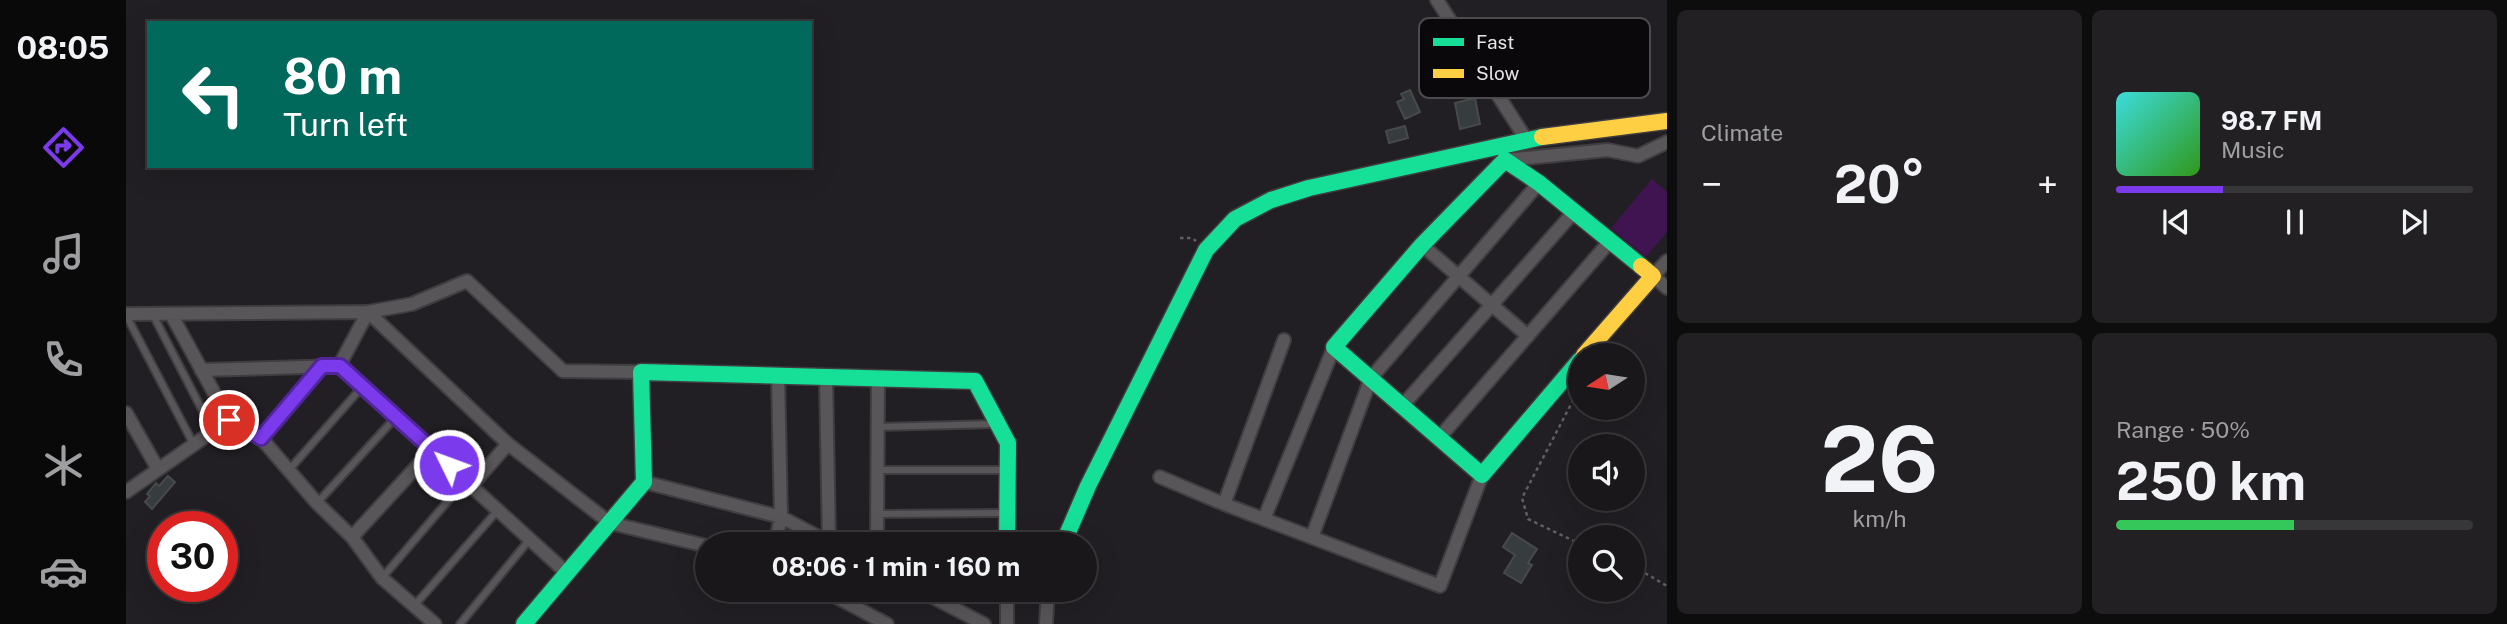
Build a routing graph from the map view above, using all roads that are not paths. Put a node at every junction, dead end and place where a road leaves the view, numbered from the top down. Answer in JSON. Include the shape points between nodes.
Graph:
{"nodes":[{"id":1,"x":1437,"y":0,"type":"edge"},
{"id":2,"x":1449,"y":18,"type":"edge"},
{"id":3,"x":1500,"y":98,"type":"edge"},
{"id":4,"x":1667,"y":121,"type":"edge"},
{"id":5,"x":1526,"y":139,"type":"junction"},
{"id":6,"x":1667,"y":142,"type":"edge"},
{"id":7,"x":1505,"y":160,"type":"junction"},
{"id":8,"x":1539,"y":183,"type":"junction"},
{"id":9,"x":1573,"y":213,"type":"junction"},
{"id":10,"x":1611,"y":240,"type":"junction"},
{"id":11,"x":1422,"y":245,"type":"junction"},
{"id":12,"x":1667,"y":261,"type":"edge"},
{"id":13,"x":1458,"y":276,"type":"junction"},
{"id":14,"x":1653,"y":276,"type":"junction"},
{"id":15,"x":1667,"y":288,"type":"edge"},
{"id":16,"x":1492,"y":305,"type":"junction"},
{"id":17,"x":368,"y":312,"type":"junction"},
{"id":18,"x":153,"y":314,"type":"junction"},
{"id":19,"x":171,"y":314,"type":"junction"},
{"id":20,"x":126,"y":315,"type":"edge"},
{"id":21,"x":1528,"y":336,"type":"junction"},
{"id":22,"x":1284,"y":340,"type":"dead end"},
{"id":23,"x":1594,"y":343,"type":"edge"},
{"id":24,"x":1334,"y":347,"type":"junction"},
{"id":25,"x":322,"y":366,"type":"junction"},
{"id":26,"x":340,"y":366,"type":"junction"},
{"id":27,"x":201,"y":370,"type":"junction"},
{"id":28,"x":641,"y":372,"type":"junction"},
{"id":29,"x":1568,"y":374,"type":"edge"},
{"id":30,"x":778,"y":375,"type":"junction"},
{"id":31,"x":826,"y":377,"type":"junction"},
{"id":32,"x":878,"y":378,"type":"junction"},
{"id":33,"x":1370,"y":378,"type":"junction"},
{"id":34,"x":363,"y":387,"type":"junction"},
{"id":35,"x":1403,"y":405,"type":"junction"},
{"id":36,"x":126,"y":413,"type":"edge"},
{"id":37,"x":396,"y":417,"type":"junction"},
{"id":38,"x":229,"y":420,"type":"junction"},
{"id":39,"x":998,"y":424,"type":"junction"},
{"id":40,"x":878,"y":427,"type":"junction"},
{"id":41,"x":213,"y":431,"type":"junction"},
{"id":42,"x":261,"y":438,"type":"junction"},
{"id":43,"x":1439,"y":438,"type":"junction"},
{"id":44,"x":194,"y":444,"type":"junction"},
{"id":45,"x":508,"y":444,"type":"junction"},
{"id":46,"x":432,"y":450,"type":"junction"},
{"id":47,"x":158,"y":469,"type":"junction"},
{"id":48,"x":289,"y":470,"type":"junction"},
{"id":49,"x":877,"y":470,"type":"junction"},
{"id":50,"x":1008,"y":470,"type":"junction"},
{"id":51,"x":1482,"y":475,"type":"junction"},
{"id":52,"x":1160,"y":477,"type":"dead end"},
{"id":53,"x":644,"y":482,"type":"junction"},
{"id":54,"x":469,"y":483,"type":"junction"},
{"id":55,"x":126,"y":492,"type":"edge"},
{"id":56,"x":317,"y":503,"type":"junction"},
{"id":57,"x":1224,"y":504,"type":"junction"},
{"id":58,"x":498,"y":510,"type":"junction"},
{"id":59,"x":1007,"y":513,"type":"junction"},
{"id":60,"x":877,"y":514,"type":"junction"},
{"id":61,"x":781,"y":517,"type":"junction"},
{"id":62,"x":1264,"y":519,"type":"junction"},
{"id":63,"x":610,"y":523,"type":"junction"},
{"id":64,"x":778,"y":532,"type":"edge"},
{"id":65,"x":810,"y":532,"type":"edge"},
{"id":66,"x":831,"y":532,"type":"edge"},
{"id":67,"x":877,"y":532,"type":"edge"},
{"id":68,"x":1007,"y":532,"type":"edge"},
{"id":69,"x":1068,"y":532,"type":"edge"},
{"id":70,"x":352,"y":537,"type":"junction"},
{"id":71,"x":1312,"y":537,"type":"junction"},
{"id":72,"x":530,"y":539,"type":"junction"},
{"id":73,"x":695,"y":543,"type":"edge"},
{"id":74,"x":567,"y":573,"type":"junction"},
{"id":75,"x":382,"y":578,"type":"junction"},
{"id":76,"x":846,"y":602,"type":"edge"},
{"id":77,"x":942,"y":602,"type":"edge"},
{"id":78,"x":1007,"y":602,"type":"edge"},
{"id":79,"x":1047,"y":602,"type":"edge"},
{"id":80,"x":415,"y":606,"type":"junction"},
{"id":81,"x":435,"y":624,"type":"edge"},
{"id":82,"x":460,"y":624,"type":"edge"},
{"id":83,"x":524,"y":624,"type":"edge"},
{"id":84,"x":887,"y":624,"type":"edge"},
{"id":85,"x":984,"y":624,"type":"edge"},
{"id":86,"x":1007,"y":624,"type":"edge"},
{"id":87,"x":1046,"y":624,"type":"edge"}],
"edges":[{"from":1,"to":2,"type":"street"},
{"from":3,"to":5,"type":"street"},
{"from":4,"to":5,"type":"street"},
{"from":5,"to":69,"type":"street","via":[[1309,188],[1271,200],[1235,219],[1206,250]]},
{"from":6,"to":7,"type":"street","via":[[1638,156],[1608,150]]},
{"from":7,"to":8,"type":"street"},
{"from":7,"to":11,"type":"street"},
{"from":8,"to":9,"type":"street"},
{"from":8,"to":13,"type":"street"},
{"from":9,"to":10,"type":"street"},
{"from":9,"to":16,"type":"street"},
{"from":10,"to":14,"type":"street"},
{"from":10,"to":21,"type":"street"},
{"from":11,"to":13,"type":"street"},
{"from":11,"to":24,"type":"street"},
{"from":12,"to":14,"type":"street"},
{"from":13,"to":16,"type":"street"},
{"from":13,"to":33,"type":"street"},
{"from":14,"to":15,"type":"street"},
{"from":14,"to":23,"type":"street"},
{"from":16,"to":21,"type":"street"},
{"from":16,"to":35,"type":"street"},
{"from":17,"to":19,"type":"street"},
{"from":17,"to":26,"type":"street"},
{"from":17,"to":28,"type":"street","via":[[412,304],[467,281],[563,371]]},
{"from":17,"to":45,"type":"street"},
{"from":18,"to":19,"type":"street"},
{"from":18,"to":20,"type":"street"},
{"from":18,"to":41,"type":"lane"},
{"from":19,"to":27,"type":"street"},
{"from":20,"to":44,"type":"lane"},
{"from":21,"to":43,"type":"street"},
{"from":22,"to":57,"type":"street"},
{"from":24,"to":33,"type":"street"},
{"from":24,"to":62,"type":"street"},
{"from":25,"to":26,"type":"street"},
{"from":25,"to":27,"type":"street"},
{"from":25,"to":42,"type":"lane"},
{"from":26,"to":34,"type":"street"},
{"from":27,"to":38,"type":"street"},
{"from":28,"to":30,"type":"street"},
{"from":28,"to":53,"type":"street"},
{"from":29,"to":51,"type":"street"},
{"from":30,"to":31,"type":"street"},
{"from":30,"to":61,"type":"street"},
{"from":31,"to":32,"type":"street"},
{"from":31,"to":66,"type":"street"},
{"from":32,"to":39,"type":"street","via":[[975,381]]},
{"from":32,"to":40,"type":"street"},
{"from":33,"to":35,"type":"street"},
{"from":33,"to":71,"type":"street"},
{"from":34,"to":37,"type":"street"},
{"from":34,"to":48,"type":"lane"},
{"from":35,"to":43,"type":"street"},
{"from":36,"to":47,"type":"street"},
{"from":37,"to":46,"type":"street"},
{"from":37,"to":56,"type":"lane"},
{"from":38,"to":41,"type":"street"},
{"from":38,"to":42,"type":"street"},
{"from":39,"to":40,"type":"lane"},
{"from":39,"to":50,"type":"street","via":[[1008,443]]},
{"from":40,"to":49,"type":"street"},
{"from":41,"to":44,"type":"street"},
{"from":42,"to":48,"type":"street"},
{"from":43,"to":51,"type":"street"},
{"from":44,"to":47,"type":"street"},
{"from":45,"to":54,"type":"street"},
{"from":45,"to":63,"type":"street"},
{"from":46,"to":54,"type":"street"},
{"from":46,"to":70,"type":"street"},
{"from":47,"to":55,"type":"street"},
{"from":48,"to":56,"type":"street"},
{"from":49,"to":50,"type":"lane"},
{"from":49,"to":60,"type":"street"},
{"from":50,"to":59,"type":"street"},
{"from":51,"to":71,"type":"street","via":[[1440,586]]},
{"from":52,"to":57,"type":"street"},
{"from":53,"to":61,"type":"street"},
{"from":53,"to":63,"type":"street"},
{"from":54,"to":58,"type":"street"},
{"from":54,"to":75,"type":"lane"},
{"from":56,"to":70,"type":"street"},
{"from":57,"to":62,"type":"street"},
{"from":58,"to":72,"type":"street"},
{"from":58,"to":80,"type":"lane"},
{"from":59,"to":60,"type":"lane"},
{"from":59,"to":68,"type":"street"},
{"from":60,"to":67,"type":"street"},
{"from":61,"to":64,"type":"street"},
{"from":61,"to":65,"type":"street"},
{"from":62,"to":71,"type":"street"},
{"from":63,"to":73,"type":"street"},
{"from":63,"to":74,"type":"street"},
{"from":70,"to":75,"type":"street"},
{"from":72,"to":74,"type":"street"},
{"from":72,"to":82,"type":"lane"},
{"from":74,"to":83,"type":"street"},
{"from":75,"to":80,"type":"street"},
{"from":76,"to":84,"type":"street"},
{"from":77,"to":85,"type":"street"},
{"from":78,"to":86,"type":"street"},
{"from":79,"to":87,"type":"street"},
{"from":80,"to":81,"type":"street"}]}
